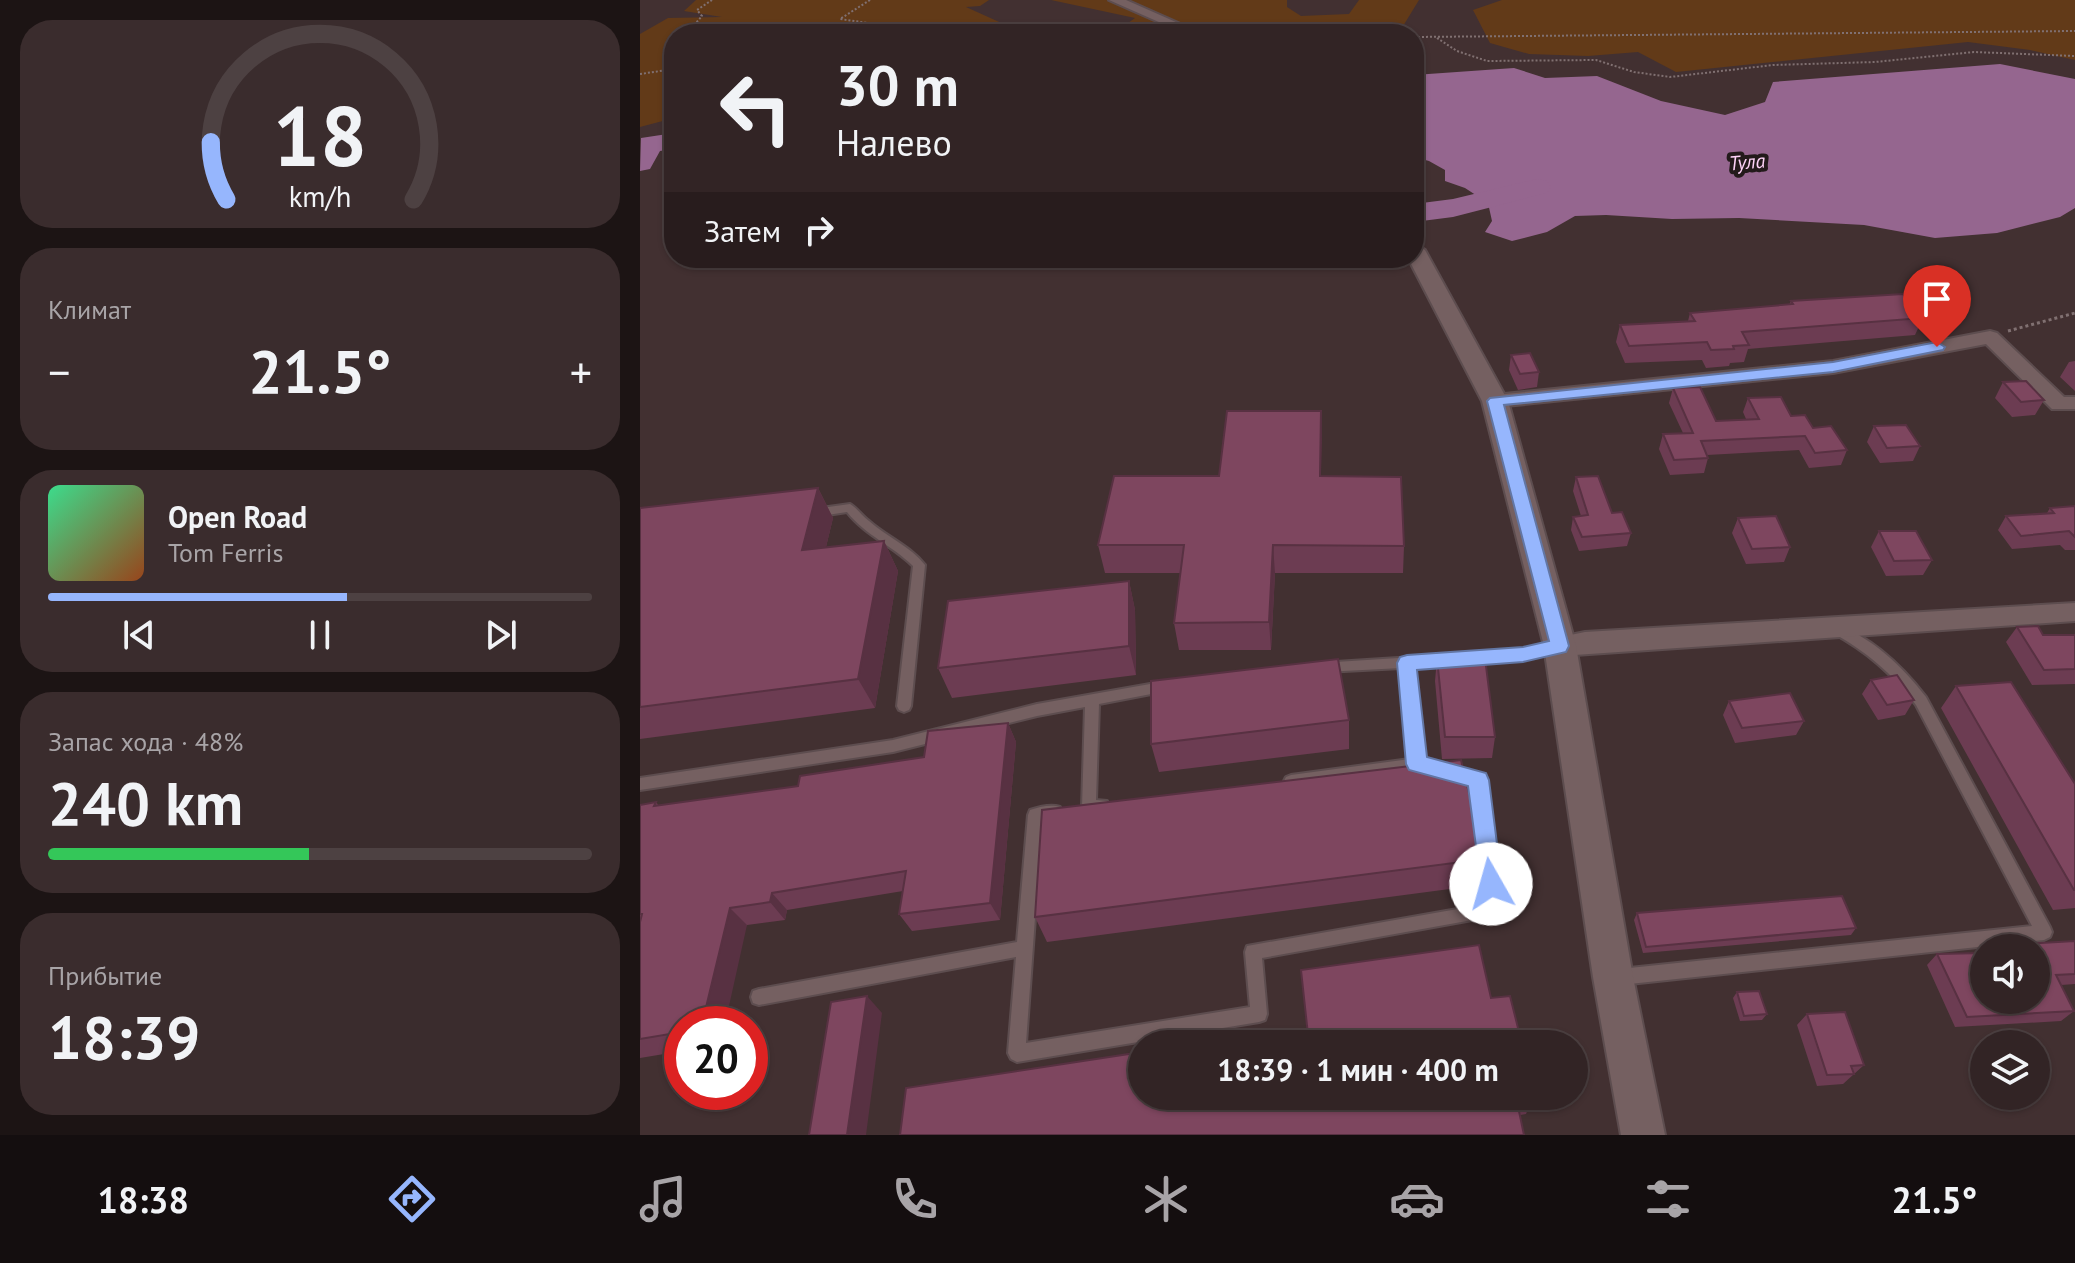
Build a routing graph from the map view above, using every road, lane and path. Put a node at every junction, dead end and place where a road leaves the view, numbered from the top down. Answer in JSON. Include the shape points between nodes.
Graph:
{"nodes":[{"id":1,"x":712,"y":0,"type":"edge"},
{"id":2,"x":870,"y":0,"type":"edge"},
{"id":3,"x":1115,"y":0,"type":"edge"},
{"id":4,"x":695,"y":24,"type":"edge"},
{"id":5,"x":875,"y":24,"type":"edge"},
{"id":6,"x":1173,"y":24,"type":"edge"},
{"id":7,"x":2075,"y":31,"type":"edge"},
{"id":8,"x":1435,"y":36,"type":"junction"},
{"id":9,"x":1424,"y":37,"type":"edge"},
{"id":10,"x":2075,"y":56,"type":"edge"},
{"id":11,"x":664,"y":70,"type":"edge"},
{"id":12,"x":640,"y":74,"type":"edge"},
{"id":13,"x":1424,"y":268,"type":"edge"},
{"id":14,"x":2075,"y":313,"type":"edge"},
{"id":15,"x":1990,"y":337,"type":"junction"},
{"id":16,"x":1495,"y":401,"type":"junction"},
{"id":17,"x":2075,"y":403,"type":"edge"},
{"id":18,"x":805,"y":514,"type":"edge"},
{"id":19,"x":2075,"y":612,"type":"edge"},
{"id":20,"x":1830,"y":627,"type":"junction"},
{"id":21,"x":1560,"y":646,"type":"junction"},
{"id":22,"x":1407,"y":663,"type":"junction"},
{"id":23,"x":1316,"y":668,"type":"edge"},
{"id":24,"x":1182,"y":684,"type":"edge"},
{"id":25,"x":1092,"y":700,"type":"junction"},
{"id":26,"x":904,"y":706,"type":"dead end"},
{"id":27,"x":1417,"y":764,"type":"junction"},
{"id":28,"x":1277,"y":782,"type":"edge"},
{"id":29,"x":640,"y":784,"type":"edge"},
{"id":30,"x":1120,"y":803,"type":"edge"},
{"id":31,"x":1089,"y":808,"type":"junction"},
{"id":32,"x":1025,"y":948,"type":"junction"},
{"id":33,"x":1613,"y":977,"type":"junction"},
{"id":34,"x":759,"y":997,"type":"dead end"},
{"id":35,"x":1643,"y":1135,"type":"edge"}],
"edges":[{"from":1,"to":4,"type":"path","via":[[697,10],[702,16]]},
{"from":2,"to":5,"type":"path","via":[[840,19]]},
{"from":3,"to":6,"type":"street"},
{"from":7,"to":8,"type":"path"},
{"from":8,"to":9,"type":"path"},
{"from":8,"to":10,"type":"path","via":[[1487,61],[1596,60],[1670,77],[1974,52]]},
{"from":11,"to":12,"type":"path"},
{"from":13,"to":16,"type":"street"},
{"from":14,"to":15,"type":"path"},
{"from":15,"to":16,"type":"street","via":[[1833,367]]},
{"from":15,"to":17,"type":"street","via":[[2059,404]]},
{"from":16,"to":21,"type":"street"},
{"from":18,"to":26,"type":"lane","via":[[850,508],[859,522],[919,565]]},
{"from":19,"to":20,"type":"street"},
{"from":20,"to":21,"type":"street"},
{"from":20,"to":33,"type":"lane","via":[[1897,669],[1921,701],[2044,932]]},
{"from":21,"to":22,"type":"lane","via":[[1523,655]]},
{"from":21,"to":33,"type":"street"},
{"from":22,"to":23,"type":"lane"},
{"from":22,"to":27,"type":"lane"},
{"from":24,"to":25,"type":"lane"},
{"from":25,"to":29,"type":"lane","via":[[893,746]]},
{"from":25,"to":31,"type":"lane"},
{"from":27,"to":28,"type":"lane"},
{"from":27,"to":32,"type":"lane","via":[[1478,780],[1494,910],[1253,952],[1259,1014],[1017,1053]]},
{"from":30,"to":31,"type":"lane"},
{"from":31,"to":32,"type":"lane","via":[[1035,815]]},
{"from":32,"to":34,"type":"lane"},
{"from":33,"to":35,"type":"street"}]}
